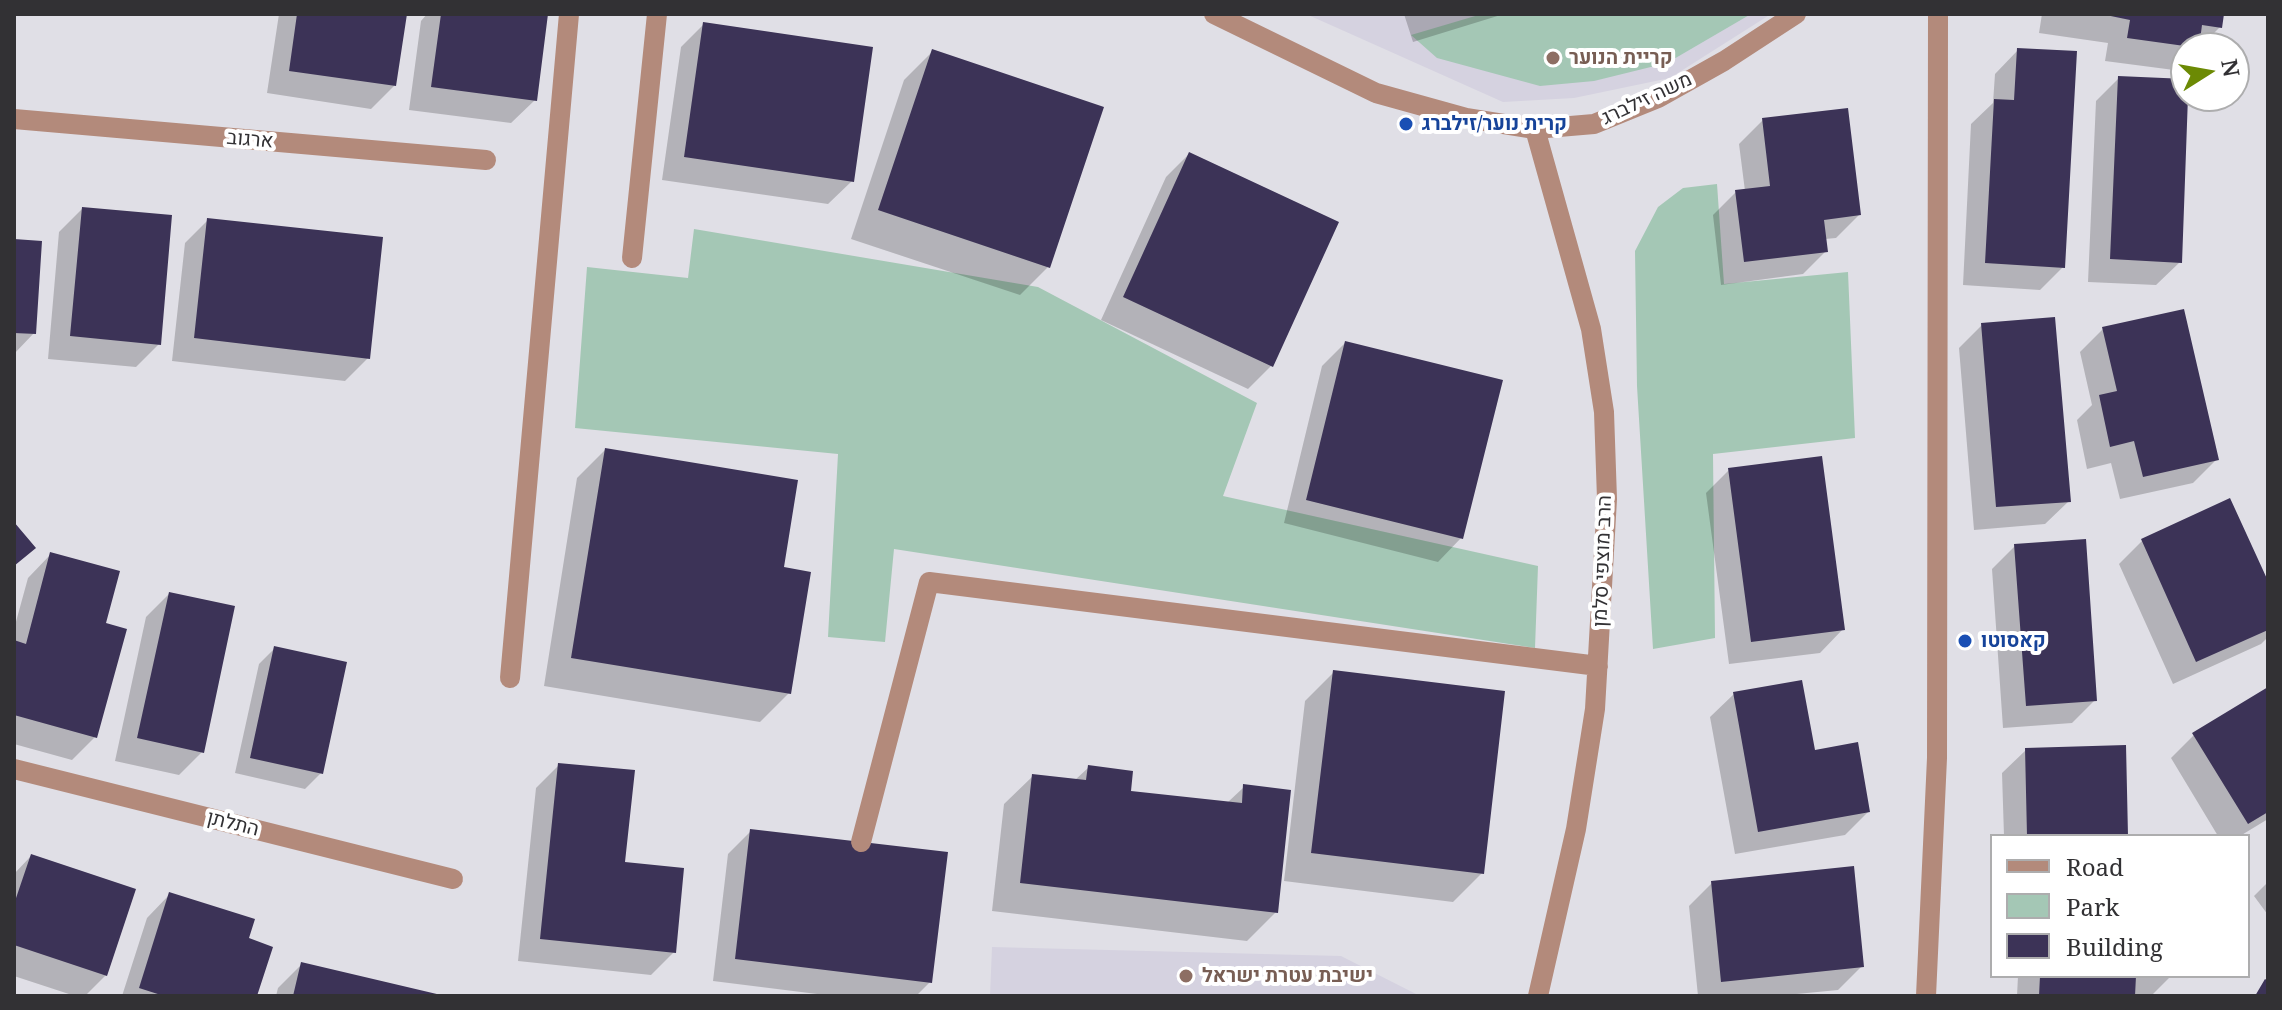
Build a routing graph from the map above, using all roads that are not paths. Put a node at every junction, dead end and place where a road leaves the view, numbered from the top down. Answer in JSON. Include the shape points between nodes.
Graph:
{"nodes":[{"id":1,"x":569,"y":14,"type":"edge"},
{"id":2,"x":657,"y":14,"type":"edge"},
{"id":3,"x":1214,"y":14,"type":"edge"},
{"id":4,"x":1796,"y":14,"type":"edge"},
{"id":5,"x":1938,"y":14,"type":"edge"},
{"id":6,"x":14,"y":119,"type":"edge"},
{"id":7,"x":1535,"y":129,"type":"junction"},
{"id":8,"x":486,"y":160,"type":"dead end"},
{"id":9,"x":632,"y":258,"type":"dead end"},
{"id":10,"x":1598,"y":666,"type":"junction"},
{"id":11,"x":510,"y":678,"type":"dead end"},
{"id":12,"x":14,"y":769,"type":"edge"},
{"id":13,"x":861,"y":842,"type":"dead end"},
{"id":14,"x":453,"y":879,"type":"dead end"},
{"id":15,"x":1538,"y":996,"type":"edge"},
{"id":16,"x":1926,"y":996,"type":"edge"}],
"edges":[{"from":1,"to":11,"type":"street"},
{"from":2,"to":9,"type":"street"},
{"from":3,"to":7,"type":"street","name":"משה זילברג","via":[[1376,93],[1466,118]]},
{"from":4,"to":7,"type":"street","name":"משה זילברג","via":[[1658,98],[1594,124]]},
{"from":5,"to":16,"type":"street","via":[[1937,758]]},
{"from":6,"to":8,"type":"street","name":"ארגוב"},
{"from":7,"to":10,"type":"street","name":"הרב מוצפי סלמן","via":[[1591,329],[1604,412],[1607,499]]},
{"from":10,"to":13,"type":"street","via":[[929,582]]},
{"from":10,"to":15,"type":"street","name":"הרב מוצפי סלמן","via":[[1576,829]]},
{"from":12,"to":14,"type":"street","name":"התלתן"}]}
